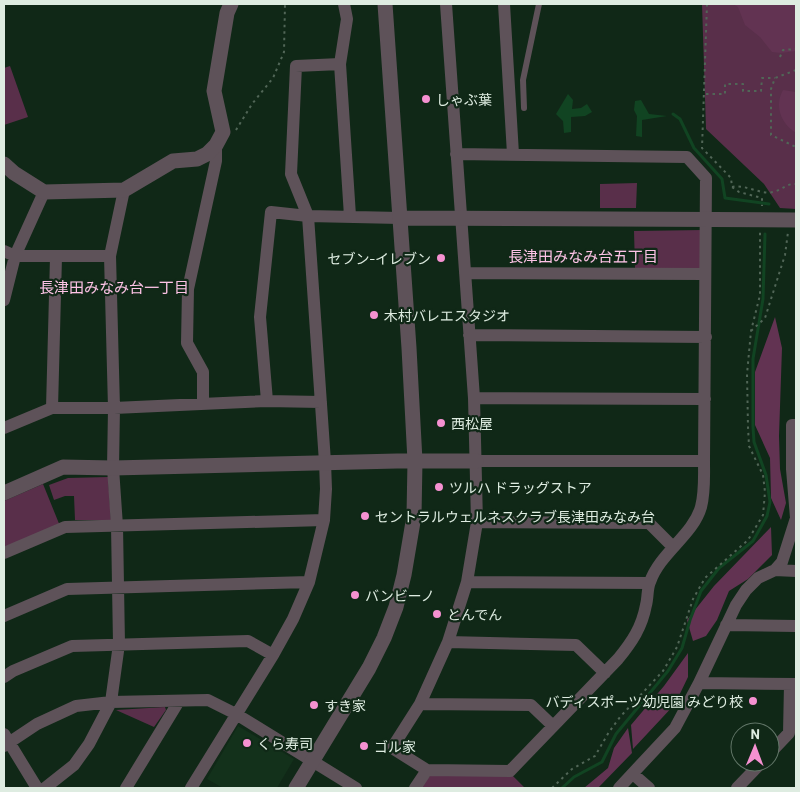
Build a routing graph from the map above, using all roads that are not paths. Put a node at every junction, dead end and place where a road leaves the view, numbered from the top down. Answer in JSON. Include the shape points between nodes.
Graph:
{"nodes":[{"id":1,"x":231,"y":4,"type":"edge"},
{"id":2,"x":344,"y":4,"type":"edge"},
{"id":3,"x":385,"y":4,"type":"edge"},
{"id":4,"x":446,"y":4,"type":"edge"},
{"id":5,"x":504,"y":4,"type":"edge"},
{"id":6,"x":539,"y":4,"type":"edge"},
{"id":7,"x":340,"y":64,"type":"junction"},
{"id":8,"x":523,"y":94,"type":"junction"},
{"id":9,"x":510,"y":95,"type":"junction"},
{"id":10,"x":524,"y":108,"type":"dead end"},
{"id":11,"x":219,"y":139,"type":"junction"},
{"id":12,"x":456,"y":154,"type":"junction"},
{"id":13,"x":513,"y":154,"type":"junction"},
{"id":14,"x":4,"y":164,"type":"edge"},
{"id":15,"x":124,"y":190,"type":"junction"},
{"id":16,"x":44,"y":192,"type":"junction"},
{"id":17,"x":308,"y":216,"type":"junction"},
{"id":18,"x":350,"y":216,"type":"junction"},
{"id":19,"x":400,"y":218,"type":"junction"},
{"id":20,"x":461,"y":218,"type":"junction"},
{"id":21,"x":707,"y":220,"type":"junction"},
{"id":22,"x":792,"y":224,"type":"edge"},
{"id":23,"x":9,"y":254,"type":"edge"},
{"id":24,"x":110,"y":256,"type":"junction"},
{"id":25,"x":56,"y":257,"type":"junction"},
{"id":26,"x":465,"y":273,"type":"junction"},
{"id":27,"x":706,"y":274,"type":"junction"},
{"id":28,"x":4,"y":300,"type":"edge"},
{"id":29,"x":469,"y":335,"type":"junction"},
{"id":30,"x":706,"y":337,"type":"junction"},
{"id":31,"x":474,"y":398,"type":"junction"},
{"id":32,"x":705,"y":399,"type":"junction"},
{"id":33,"x":266,"y":402,"type":"junction"},
{"id":34,"x":321,"y":402,"type":"junction"},
{"id":35,"x":203,"y":404,"type":"junction"},
{"id":36,"x":52,"y":408,"type":"junction"},
{"id":37,"x":114,"y":408,"type":"junction"},
{"id":38,"x":796,"y":425,"type":"edge"},
{"id":39,"x":4,"y":428,"type":"edge"},
{"id":40,"x":476,"y":460,"type":"junction"},
{"id":41,"x":415,"y":461,"type":"junction"},
{"id":42,"x":704,"y":461,"type":"junction"},
{"id":43,"x":325,"y":462,"type":"junction"},
{"id":44,"x":794,"y":467,"type":"edge"},
{"id":45,"x":113,"y":468,"type":"junction"},
{"id":46,"x":4,"y":493,"type":"edge"},
{"id":47,"x":796,"y":518,"type":"edge"},
{"id":48,"x":324,"y":520,"type":"junction"},
{"id":49,"x":477,"y":522,"type":"junction"},
{"id":50,"x":117,"y":526,"type":"junction"},
{"id":51,"x":673,"y":547,"type":"junction"},
{"id":52,"x":4,"y":553,"type":"edge"},
{"id":53,"x":775,"y":570,"type":"junction"},
{"id":54,"x":796,"y":571,"type":"edge"},
{"id":55,"x":309,"y":582,"type":"junction"},
{"id":56,"x":467,"y":582,"type":"junction"},
{"id":57,"x":649,"y":584,"type":"junction"},
{"id":58,"x":117,"y":588,"type":"junction"},
{"id":59,"x":4,"y":616,"type":"edge"},
{"id":60,"x":726,"y":625,"type":"junction"},
{"id":61,"x":796,"y":626,"type":"edge"},
{"id":62,"x":448,"y":642,"type":"junction"},
{"id":63,"x":119,"y":644,"type":"junction"},
{"id":64,"x":273,"y":655,"type":"junction"},
{"id":65,"x":605,"y":673,"type":"junction"},
{"id":66,"x":4,"y":677,"type":"edge"},
{"id":67,"x":699,"y":683,"type":"junction"},
{"id":68,"x":793,"y":684,"type":"edge"},
{"id":69,"x":179,"y":701,"type":"junction"},
{"id":70,"x":111,"y":702,"type":"junction"},
{"id":71,"x":420,"y":704,"type":"junction"},
{"id":72,"x":236,"y":714,"type":"junction"},
{"id":73,"x":553,"y":726,"type":"junction"},
{"id":74,"x":6,"y":741,"type":"edge"},
{"id":75,"x":780,"y":742,"type":"edge"},
{"id":76,"x":313,"y":761,"type":"junction"},
{"id":77,"x":427,"y":770,"type":"junction"},
{"id":78,"x":752,"y":772,"type":"edge"},
{"id":79,"x":633,"y":774,"type":"junction"},
{"id":80,"x":37,"y":788,"type":"edge"},
{"id":81,"x":45,"y":788,"type":"edge"},
{"id":82,"x":126,"y":788,"type":"edge"},
{"id":83,"x":191,"y":788,"type":"edge"},
{"id":84,"x":296,"y":788,"type":"edge"},
{"id":85,"x":356,"y":788,"type":"edge"},
{"id":86,"x":415,"y":788,"type":"edge"},
{"id":87,"x":618,"y":788,"type":"edge"},
{"id":88,"x":648,"y":788,"type":"edge"},
{"id":89,"x":737,"y":788,"type":"edge"}],
"edges":[{"from":1,"to":11,"type":"street","via":[[214,91]]},
{"from":2,"to":7,"type":"street","via":[[347,19]]},
{"from":3,"to":19,"type":"street"},
{"from":4,"to":12,"type":"street"},
{"from":5,"to":9,"type":"street"},
{"from":6,"to":8,"type":"lane"},
{"from":7,"to":17,"type":"street","via":[[296,66],[291,174]]},
{"from":7,"to":18,"type":"street"},
{"from":8,"to":9,"type":"lane"},
{"from":8,"to":10,"type":"lane"},
{"from":9,"to":13,"type":"street"},
{"from":11,"to":15,"type":"street","via":[[208,154],[197,159],[173,161]]},
{"from":11,"to":35,"type":"street","via":[[188,289],[187,344],[203,372]]},
{"from":12,"to":13,"type":"street"},
{"from":12,"to":20,"type":"street"},
{"from":13,"to":21,"type":"street","via":[[687,158],[706,178]]},
{"from":14,"to":16,"type":"street"},
{"from":15,"to":16,"type":"street"},
{"from":15,"to":24,"type":"street"},
{"from":16,"to":23,"type":"street"},
{"from":17,"to":18,"type":"street"},
{"from":17,"to":33,"type":"street","via":[[271,212],[260,317]]},
{"from":17,"to":34,"type":"street"},
{"from":18,"to":19,"type":"street"},
{"from":19,"to":20,"type":"street"},
{"from":19,"to":41,"type":"street"},
{"from":20,"to":21,"type":"street"},
{"from":20,"to":26,"type":"street"},
{"from":21,"to":22,"type":"street"},
{"from":21,"to":27,"type":"street"},
{"from":23,"to":25,"type":"street"},
{"from":23,"to":28,"type":"street"},
{"from":24,"to":25,"type":"street"},
{"from":24,"to":37,"type":"street"},
{"from":25,"to":36,"type":"street"},
{"from":26,"to":27,"type":"street"},
{"from":26,"to":29,"type":"street"},
{"from":27,"to":30,"type":"street"},
{"from":29,"to":30,"type":"street"},
{"from":29,"to":31,"type":"street"},
{"from":30,"to":32,"type":"street"},
{"from":31,"to":32,"type":"street"},
{"from":31,"to":40,"type":"street"},
{"from":32,"to":42,"type":"street"},
{"from":33,"to":34,"type":"street"},
{"from":33,"to":35,"type":"street"},
{"from":34,"to":43,"type":"street"},
{"from":35,"to":37,"type":"street"},
{"from":36,"to":37,"type":"street"},
{"from":36,"to":39,"type":"street"},
{"from":37,"to":45,"type":"street"},
{"from":38,"to":44,"type":"street","via":[[792,425]]},
{"from":40,"to":41,"type":"street"},
{"from":40,"to":42,"type":"street"},
{"from":40,"to":49,"type":"street"},
{"from":41,"to":43,"type":"street"},
{"from":41,"to":76,"type":"street","via":[[414,516],[396,607],[370,668]]},
{"from":42,"to":51,"type":"street","via":[[701,508],[692,525]]},
{"from":43,"to":45,"type":"street"},
{"from":43,"to":48,"type":"street"},
{"from":44,"to":47,"type":"street"},
{"from":45,"to":46,"type":"street","via":[[63,467]]},
{"from":45,"to":50,"type":"street"},
{"from":47,"to":53,"type":"street","via":[[782,562]]},
{"from":48,"to":50,"type":"street"},
{"from":48,"to":55,"type":"street"},
{"from":49,"to":51,"type":"street","via":[[649,523]]},
{"from":49,"to":56,"type":"street"},
{"from":50,"to":52,"type":"street","via":[[65,527]]},
{"from":50,"to":58,"type":"street"},
{"from":51,"to":57,"type":"street"},
{"from":53,"to":54,"type":"street"},
{"from":53,"to":60,"type":"street","via":[[758,578],[746,590]]},
{"from":55,"to":58,"type":"street"},
{"from":55,"to":64,"type":"street"},
{"from":56,"to":57,"type":"street"},
{"from":56,"to":62,"type":"street"},
{"from":57,"to":65,"type":"street","via":[[646,606],[634,639]]},
{"from":58,"to":59,"type":"street","via":[[67,589]]},
{"from":58,"to":63,"type":"street"},
{"from":60,"to":61,"type":"street"},
{"from":60,"to":67,"type":"street"},
{"from":62,"to":65,"type":"street","via":[[576,645]]},
{"from":62,"to":71,"type":"street"},
{"from":63,"to":64,"type":"street","via":[[248,641]]},
{"from":63,"to":66,"type":"street","via":[[72,646]]},
{"from":63,"to":70,"type":"street"},
{"from":64,"to":72,"type":"street"},
{"from":65,"to":73,"type":"street"},
{"from":67,"to":68,"type":"street"},
{"from":67,"to":79,"type":"street","via":[[675,728]]},
{"from":68,"to":75,"type":"street","via":[[789,733]]},
{"from":69,"to":70,"type":"street"},
{"from":69,"to":72,"type":"street","via":[[208,700]]},
{"from":69,"to":82,"type":"street"},
{"from":70,"to":74,"type":"street","via":[[76,706]]},
{"from":70,"to":81,"type":"street","via":[[74,765]]},
{"from":71,"to":73,"type":"street","via":[[532,705]]},
{"from":71,"to":77,"type":"street","via":[[392,748]]},
{"from":72,"to":76,"type":"street"},
{"from":72,"to":83,"type":"street"},
{"from":73,"to":77,"type":"street","via":[[510,771]]},
{"from":74,"to":80,"type":"street"},
{"from":76,"to":84,"type":"street"},
{"from":76,"to":85,"type":"street"},
{"from":77,"to":86,"type":"street"},
{"from":78,"to":89,"type":"street"},
{"from":79,"to":87,"type":"street"},
{"from":79,"to":88,"type":"street"}]}
